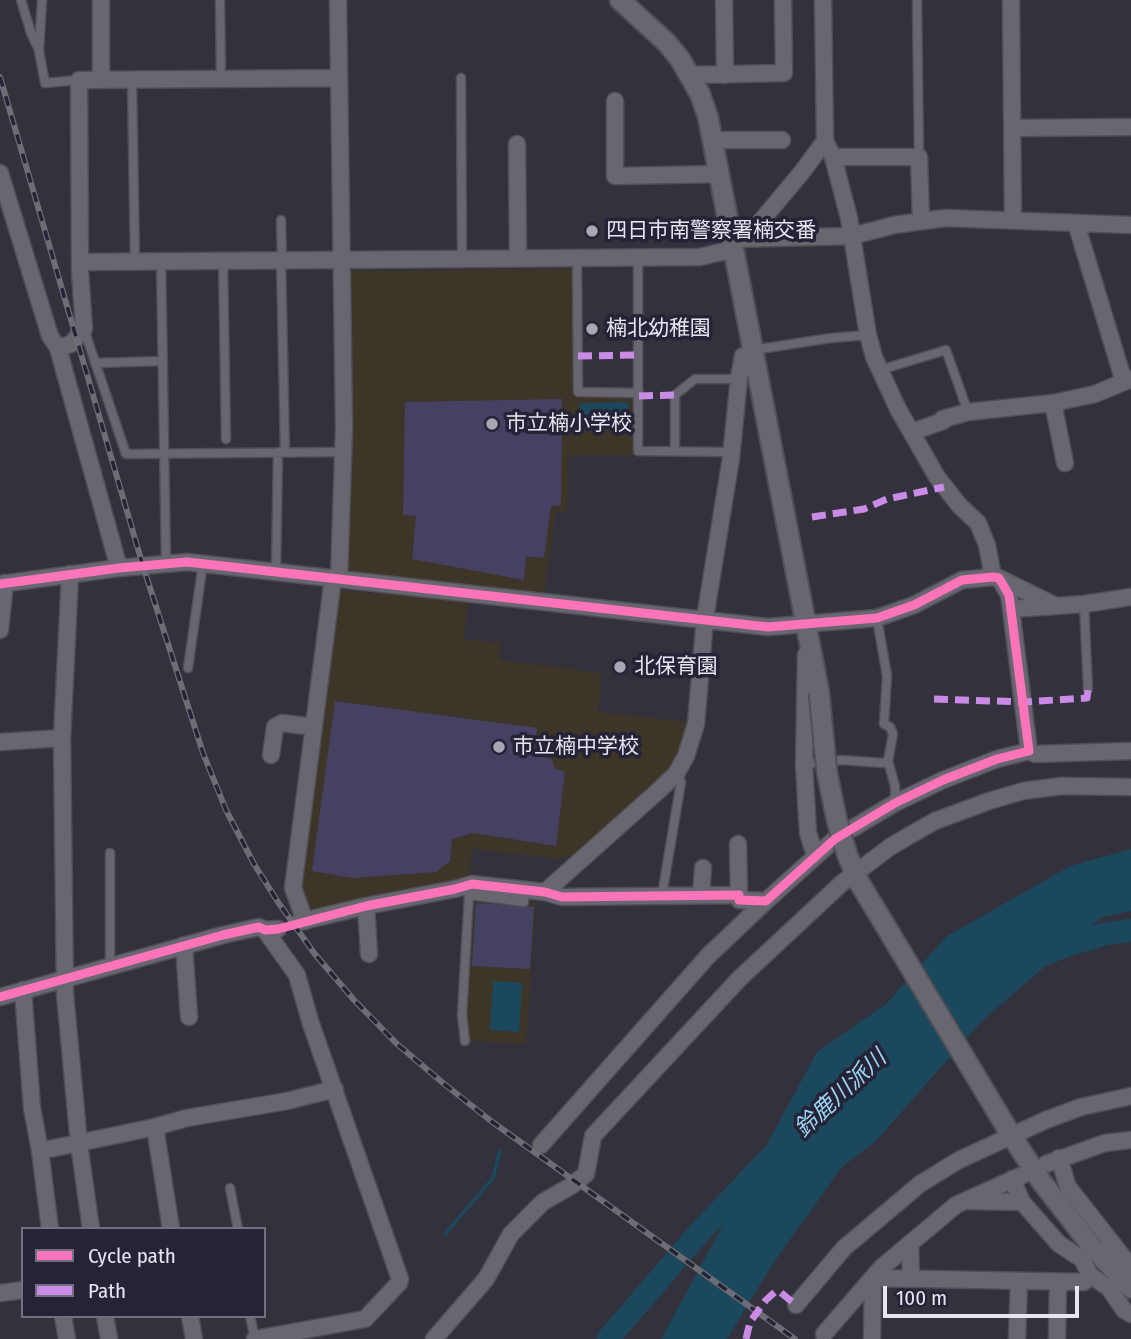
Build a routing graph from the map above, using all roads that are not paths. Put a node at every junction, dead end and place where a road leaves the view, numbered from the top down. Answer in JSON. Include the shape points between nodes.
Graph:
{"nodes":[{"id":1,"x":21,"y":0,"type":"edge"},
{"id":2,"x":41,"y":0,"type":"edge"},
{"id":3,"x":101,"y":0,"type":"edge"},
{"id":4,"x":220,"y":0,"type":"edge"},
{"id":5,"x":338,"y":0,"type":"edge"},
{"id":6,"x":620,"y":0,"type":"edge"},
{"id":7,"x":724,"y":0,"type":"edge"},
{"id":8,"x":783,"y":0,"type":"edge"},
{"id":9,"x":823,"y":0,"type":"edge"},
{"id":10,"x":917,"y":0,"type":"edge"},
{"id":11,"x":1011,"y":0,"type":"edge"},
{"id":12,"x":39,"y":51,"type":"junction"},
{"id":13,"x":689,"y":75,"type":"junction"},
{"id":14,"x":725,"y":75,"type":"junction"},
{"id":15,"x":337,"y":78,"type":"junction"},
{"id":16,"x":461,"y":78,"type":"dead end"},
{"id":17,"x":221,"y":79,"type":"junction"},
{"id":18,"x":79,"y":80,"type":"junction"},
{"id":19,"x":101,"y":80,"type":"junction"},
{"id":20,"x":132,"y":81,"type":"junction"},
{"id":21,"x":615,"y":101,"type":"dead end"},
{"id":22,"x":1131,"y":127,"type":"edge"},
{"id":23,"x":1013,"y":128,"type":"junction"},
{"id":24,"x":713,"y":140,"type":"junction"},
{"id":25,"x":782,"y":140,"type":"dead end"},
{"id":26,"x":825,"y":141,"type":"junction"},
{"id":27,"x":517,"y":144,"type":"dead end"},
{"id":28,"x":833,"y":157,"type":"junction"},
{"id":29,"x":919,"y":157,"type":"junction"},
{"id":30,"x":0,"y":173,"type":"edge"},
{"id":31,"x":719,"y":174,"type":"junction"},
{"id":32,"x":281,"y":220,"type":"dead end"},
{"id":33,"x":1013,"y":220,"type":"junction"},
{"id":34,"x":921,"y":221,"type":"junction"},
{"id":35,"x":1076,"y":223,"type":"junction"},
{"id":36,"x":1131,"y":225,"type":"edge"},
{"id":37,"x":852,"y":236,"type":"junction"},
{"id":38,"x":737,"y":243,"type":"junction"},
{"id":39,"x":638,"y":257,"type":"junction"},
{"id":40,"x":462,"y":258,"type":"junction"},
{"id":41,"x":517,"y":258,"type":"junction"},
{"id":42,"x":577,"y":258,"type":"junction"},
{"id":43,"x":342,"y":259,"type":"junction"},
{"id":44,"x":223,"y":260,"type":"junction"},
{"id":45,"x":281,"y":260,"type":"junction"},
{"id":46,"x":161,"y":261,"type":"junction"},
{"id":47,"x":82,"y":262,"type":"junction"},
{"id":48,"x":135,"y":262,"type":"junction"},
{"id":49,"x":84,"y":329,"type":"junction"},
{"id":50,"x":868,"y":335,"type":"junction"},
{"id":51,"x":58,"y":348,"type":"junction"},
{"id":52,"x":754,"y":352,"type":"junction"},
{"id":53,"x":163,"y":361,"type":"junction"},
{"id":54,"x":95,"y":363,"type":"junction"},
{"id":55,"x":880,"y":370,"type":"junction"},
{"id":56,"x":740,"y":379,"type":"junction"},
{"id":57,"x":1127,"y":381,"type":"edge"},
{"id":58,"x":639,"y":393,"type":"junction"},
{"id":59,"x":1054,"y":404,"type":"junction"},
{"id":60,"x":968,"y":412,"type":"junction"},
{"id":61,"x":912,"y":432,"type":"junction"},
{"id":62,"x":226,"y":439,"type":"dead end"},
{"id":63,"x":675,"y":451,"type":"junction"},
{"id":64,"x":281,"y":452,"type":"junction"},
{"id":65,"x":343,"y":452,"type":"junction"},
{"id":66,"x":730,"y":452,"type":"junction"},
{"id":67,"x":165,"y":454,"type":"junction"},
{"id":68,"x":1065,"y":463,"type":"dead end"},
{"id":69,"x":166,"y":562,"type":"junction"},
{"id":70,"x":203,"y":563,"type":"junction"},
{"id":71,"x":119,"y":568,"type":"junction"},
{"id":72,"x":276,"y":572,"type":"junction"},
{"id":73,"x":70,"y":574,"type":"junction"},
{"id":74,"x":996,"y":577,"type":"junction"},
{"id":75,"x":336,"y":579,"type":"junction"},
{"id":76,"x":3,"y":584,"type":"edge"},
{"id":77,"x":1131,"y":597,"type":"edge"},
{"id":78,"x":1084,"y":604,"type":"junction"},
{"id":79,"x":1056,"y":606,"type":"junction"},
{"id":80,"x":1011,"y":609,"type":"junction"},
{"id":81,"x":705,"y":618,"type":"junction"},
{"id":82,"x":877,"y":618,"type":"junction"},
{"id":83,"x":807,"y":625,"type":"junction"},
{"id":84,"x":0,"y":630,"type":"edge"},
{"id":85,"x":813,"y":652,"type":"junction"},
{"id":86,"x":188,"y":668,"type":"dead end"},
{"id":87,"x":1088,"y":689,"type":"dead end"},
{"id":88,"x":314,"y":727,"type":"junction"},
{"id":89,"x":62,"y":738,"type":"junction"},
{"id":90,"x":0,"y":742,"type":"edge"},
{"id":91,"x":1029,"y":751,"type":"junction"},
{"id":92,"x":1131,"y":751,"type":"edge"},
{"id":93,"x":271,"y":755,"type":"dead end"},
{"id":94,"x":888,"y":761,"type":"junction"},
{"id":95,"x":804,"y":764,"type":"junction"},
{"id":96,"x":676,"y":774,"type":"junction"},
{"id":97,"x":1131,"y":787,"type":"edge"},
{"id":98,"x":895,"y":803,"type":"junction"},
{"id":99,"x":843,"y":841,"type":"junction"},
{"id":100,"x":738,"y":844,"type":"dead end"},
{"id":101,"x":110,"y":853,"type":"dead end"},
{"id":102,"x":815,"y":855,"type":"junction"},
{"id":103,"x":703,"y":868,"type":"dead end"},
{"id":104,"x":857,"y":877,"type":"junction"},
{"id":105,"x":468,"y":890,"type":"junction"},
{"id":106,"x":545,"y":892,"type":"junction"},
{"id":107,"x":662,"y":895,"type":"junction"},
{"id":108,"x":701,"y":895,"type":"junction"},
{"id":109,"x":739,"y":895,"type":"junction"},
{"id":110,"x":766,"y":901,"type":"junction"},
{"id":111,"x":366,"y":906,"type":"junction"},
{"id":112,"x":184,"y":945,"type":"junction"},
{"id":113,"x":369,"y":954,"type":"dead end"},
{"id":114,"x":113,"y":965,"type":"junction"},
{"id":115,"x":65,"y":987,"type":"junction"},
{"id":116,"x":0,"y":997,"type":"edge"},
{"id":117,"x":24,"y":997,"type":"junction"},
{"id":118,"x":189,"y":1017,"type":"dead end"},
{"id":119,"x":465,"y":1041,"type":"dead end"},
{"id":120,"x":335,"y":1089,"type":"junction"},
{"id":121,"x":1131,"y":1096,"type":"edge"},
{"id":122,"x":1109,"y":1099,"type":"junction"},
{"id":123,"x":1131,"y":1102,"type":"edge"},
{"id":124,"x":155,"y":1127,"type":"junction"},
{"id":125,"x":1009,"y":1132,"type":"junction"},
{"id":126,"x":1131,"y":1140,"type":"edge"},
{"id":127,"x":79,"y":1144,"type":"junction"},
{"id":128,"x":541,"y":1145,"type":"dead end"},
{"id":129,"x":40,"y":1151,"type":"junction"},
{"id":130,"x":230,"y":1188,"type":"dead end"},
{"id":131,"x":963,"y":1201,"type":"junction"},
{"id":132,"x":1022,"y":1202,"type":"junction"},
{"id":133,"x":50,"y":1227,"type":"edge"},
{"id":134,"x":91,"y":1227,"type":"edge"},
{"id":135,"x":171,"y":1227,"type":"edge"},
{"id":136,"x":238,"y":1227,"type":"edge"},
{"id":137,"x":910,"y":1243,"type":"junction"},
{"id":138,"x":1131,"y":1267,"type":"edge"},
{"id":139,"x":1090,"y":1275,"type":"junction"},
{"id":140,"x":873,"y":1278,"type":"junction"},
{"id":141,"x":911,"y":1278,"type":"junction"},
{"id":142,"x":1019,"y":1281,"type":"junction"},
{"id":143,"x":1058,"y":1282,"type":"junction"},
{"id":144,"x":1131,"y":1288,"type":"edge"},
{"id":145,"x":21,"y":1290,"type":"edge"},
{"id":146,"x":0,"y":1293,"type":"edge"},
{"id":147,"x":796,"y":1305,"type":"dead end"},
{"id":148,"x":1131,"y":1314,"type":"edge"},
{"id":149,"x":63,"y":1318,"type":"edge"},
{"id":150,"x":105,"y":1318,"type":"edge"},
{"id":151,"x":190,"y":1318,"type":"edge"},
{"id":152,"x":250,"y":1318,"type":"edge"},
{"id":153,"x":824,"y":1334,"type":"dead end"},
{"id":154,"x":67,"y":1339,"type":"edge"},
{"id":155,"x":109,"y":1339,"type":"edge"},
{"id":156,"x":194,"y":1339,"type":"edge"},
{"id":157,"x":255,"y":1339,"type":"edge"},
{"id":158,"x":434,"y":1339,"type":"edge"},
{"id":159,"x":872,"y":1339,"type":"edge"},
{"id":160,"x":1017,"y":1339,"type":"edge"},
{"id":161,"x":1057,"y":1339,"type":"edge"}],
"edges":[{"from":1,"to":12,"type":"lane"},
{"from":2,"to":12,"type":"lane"},
{"from":3,"to":19,"type":"street"},
{"from":4,"to":17,"type":"lane"},
{"from":5,"to":15,"type":"street"},
{"from":6,"to":13,"type":"street","via":[[667,43]]},
{"from":7,"to":14,"type":"street"},
{"from":8,"to":14,"type":"street","via":[[784,73]]},
{"from":9,"to":26,"type":"street"},
{"from":10,"to":29,"type":"lane"},
{"from":11,"to":23,"type":"street"},
{"from":12,"to":18,"type":"lane","via":[[45,83]]},
{"from":13,"to":14,"type":"street"},
{"from":13,"to":24,"type":"street"},
{"from":15,"to":17,"type":"street"},
{"from":15,"to":43,"type":"street"},
{"from":16,"to":40,"type":"lane"},
{"from":17,"to":20,"type":"street"},
{"from":18,"to":19,"type":"street"},
{"from":18,"to":47,"type":"street"},
{"from":19,"to":20,"type":"street"},
{"from":20,"to":48,"type":"lane"},
{"from":21,"to":31,"type":"street","via":[[615,176]]},
{"from":22,"to":23,"type":"street"},
{"from":23,"to":33,"type":"street"},
{"from":24,"to":25,"type":"street"},
{"from":24,"to":31,"type":"street"},
{"from":26,"to":28,"type":"street"},
{"from":26,"to":38,"type":"street","via":[[803,172]]},
{"from":27,"to":41,"type":"street"},
{"from":28,"to":29,"type":"street"},
{"from":28,"to":37,"type":"street"},
{"from":29,"to":34,"type":"street"},
{"from":30,"to":51,"type":"street","via":[[50,336]]},
{"from":31,"to":38,"type":"street"},
{"from":32,"to":45,"type":"lane"},
{"from":33,"to":34,"type":"street"},
{"from":33,"to":35,"type":"street"},
{"from":34,"to":37,"type":"street"},
{"from":35,"to":36,"type":"street"},
{"from":35,"to":57,"type":"street"},
{"from":37,"to":38,"type":"street"},
{"from":37,"to":50,"type":"street"},
{"from":38,"to":39,"type":"street","via":[[700,257]]},
{"from":38,"to":52,"type":"street"},
{"from":39,"to":42,"type":"street"},
{"from":39,"to":58,"type":"lane"},
{"from":40,"to":41,"type":"street"},
{"from":40,"to":43,"type":"street"},
{"from":41,"to":42,"type":"street"},
{"from":42,"to":58,"type":"lane","via":[[578,392]]},
{"from":43,"to":45,"type":"street"},
{"from":43,"to":65,"type":"street"},
{"from":44,"to":45,"type":"street"},
{"from":44,"to":46,"type":"street"},
{"from":44,"to":62,"type":"lane"},
{"from":45,"to":64,"type":"lane"},
{"from":46,"to":48,"type":"street"},
{"from":46,"to":53,"type":"lane"},
{"from":47,"to":48,"type":"street"},
{"from":47,"to":49,"type":"street"},
{"from":49,"to":51,"type":"street","via":[[71,344]]},
{"from":49,"to":54,"type":"lane"},
{"from":50,"to":52,"type":"lane"},
{"from":50,"to":55,"type":"street"},
{"from":51,"to":71,"type":"street"},
{"from":52,"to":56,"type":"street","via":[[743,356]]},
{"from":52,"to":83,"type":"street"},
{"from":53,"to":54,"type":"lane"},
{"from":53,"to":67,"type":"lane"},
{"from":54,"to":67,"type":"lane","via":[[126,454]]},
{"from":55,"to":60,"type":"lane","via":[[946,350]]},
{"from":55,"to":61,"type":"street"},
{"from":56,"to":63,"type":"lane","via":[[695,379],[675,395]]},
{"from":56,"to":66,"type":"street"},
{"from":57,"to":59,"type":"street"},
{"from":58,"to":63,"type":"lane","via":[[638,451]]},
{"from":59,"to":60,"type":"street"},
{"from":59,"to":68,"type":"street"},
{"from":60,"to":61,"type":"street"},
{"from":61,"to":74,"type":"street","via":[[948,493],[978,523]]},
{"from":63,"to":66,"type":"lane"},
{"from":64,"to":65,"type":"lane"},
{"from":64,"to":67,"type":"lane"},
{"from":64,"to":72,"type":"lane"},
{"from":65,"to":75,"type":"street"},
{"from":66,"to":81,"type":"street"},
{"from":67,"to":69,"type":"lane"},
{"from":69,"to":70,"type":"street"},
{"from":69,"to":71,"type":"street"},
{"from":70,"to":72,"type":"street"},
{"from":70,"to":86,"type":"lane"},
{"from":71,"to":73,"type":"street"},
{"from":72,"to":75,"type":"street"},
{"from":73,"to":76,"type":"street"},
{"from":73,"to":89,"type":"street"},
{"from":74,"to":79,"type":"street"},
{"from":74,"to":80,"type":"street","via":[[1009,595]]},
{"from":74,"to":82,"type":"street","via":[[962,580]]},
{"from":75,"to":81,"type":"street"},
{"from":75,"to":88,"type":"street"},
{"from":76,"to":84,"type":"street"},
{"from":77,"to":78,"type":"street"},
{"from":78,"to":79,"type":"street"},
{"from":78,"to":87,"type":"lane"},
{"from":79,"to":80,"type":"street"},
{"from":80,"to":91,"type":"street"},
{"from":81,"to":83,"type":"street","via":[[768,627]]},
{"from":81,"to":96,"type":"street","via":[[696,724]]},
{"from":82,"to":83,"type":"street"},
{"from":82,"to":94,"type":"lane","via":[[887,676],[884,724],[893,734]]},
{"from":83,"to":85,"type":"street"},
{"from":85,"to":95,"type":"street","via":[[806,655]]},
{"from":85,"to":99,"type":"street","bridge":true,"via":[[827,773]]},
{"from":88,"to":93,"type":"street","via":[[282,723],[275,727]]},
{"from":88,"to":111,"type":"street","via":[[293,888],[302,921]]},
{"from":89,"to":90,"type":"street"},
{"from":89,"to":115,"type":"street"},
{"from":91,"to":92,"type":"street"},
{"from":91,"to":98,"type":"street","via":[[943,780]]},
{"from":94,"to":95,"type":"lane"},
{"from":94,"to":98,"type":"lane"},
{"from":95,"to":102,"type":"street","via":[[808,833]]},
{"from":96,"to":106,"type":"street"},
{"from":96,"to":107,"type":"lane","via":[[681,782]]},
{"from":97,"to":104,"type":"street","via":[[1061,786],[989,801],[935,821],[890,846]]},
{"from":98,"to":99,"type":"street"},
{"from":99,"to":102,"type":"street"},
{"from":99,"to":104,"type":"street"},
{"from":100,"to":109,"type":"street"},
{"from":101,"to":114,"type":"lane"},
{"from":102,"to":110,"type":"street"},
{"from":103,"to":108,"type":"street"},
{"from":104,"to":125,"type":"street"},
{"from":104,"to":158,"type":"street","via":[[801,919],[740,978],[593,1136],[586,1174],[543,1202],[511,1234],[485,1279]]},
{"from":105,"to":106,"type":"street","via":[[482,883]]},
{"from":105,"to":111,"type":"street"},
{"from":105,"to":119,"type":"lane","via":[[461,1015]]},
{"from":106,"to":107,"type":"street","via":[[573,897]]},
{"from":107,"to":108,"type":"street"},
{"from":108,"to":109,"type":"street"},
{"from":109,"to":110,"type":"street","via":[[739,900]]},
{"from":110,"to":128,"type":"street","via":[[708,956]]},
{"from":111,"to":113,"type":"street"},
{"from":112,"to":114,"type":"street"},
{"from":112,"to":118,"type":"street"},
{"from":112,"to":120,"type":"street","via":[[259,927],[271,930],[297,975]]},
{"from":114,"to":115,"type":"street"},
{"from":115,"to":117,"type":"street"},
{"from":115,"to":127,"type":"street"},
{"from":116,"to":117,"type":"street"},
{"from":117,"to":129,"type":"street","via":[[32,1108]]},
{"from":120,"to":124,"type":"street"},
{"from":120,"to":157,"type":"street","via":[[399,1283],[365,1319]]},
{"from":121,"to":122,"type":"street"},
{"from":122,"to":123,"type":"street"},
{"from":122,"to":125,"type":"street"},
{"from":124,"to":127,"type":"street"},
{"from":124,"to":135,"type":"street"},
{"from":125,"to":144,"type":"street","via":[[1061,1208]]},
{"from":125,"to":147,"type":"street","via":[[920,1184],[881,1214],[844,1248]]},
{"from":126,"to":138,"type":"street","via":[[1105,1143],[1053,1161]]},
{"from":127,"to":129,"type":"street"},
{"from":127,"to":134,"type":"street"},
{"from":129,"to":133,"type":"street"},
{"from":130,"to":136,"type":"lane"},
{"from":131,"to":132,"type":"street"},
{"from":131,"to":132,"type":"street","via":[[1018,1176]]},
{"from":131,"to":137,"type":"street"},
{"from":132,"to":139,"type":"street","via":[[1059,1244],[1082,1259]]},
{"from":137,"to":140,"type":"street"},
{"from":137,"to":141,"type":"street"},
{"from":139,"to":143,"type":"street","via":[[1084,1282]]},
{"from":139,"to":148,"type":"street","via":[[1109,1288]]},
{"from":140,"to":141,"type":"street"},
{"from":140,"to":153,"type":"street"},
{"from":140,"to":159,"type":"street"},
{"from":141,"to":142,"type":"street"},
{"from":142,"to":143,"type":"street"},
{"from":142,"to":160,"type":"street"},
{"from":143,"to":161,"type":"street"},
{"from":145,"to":146,"type":"street"},
{"from":149,"to":154,"type":"street"},
{"from":150,"to":155,"type":"street"},
{"from":151,"to":156,"type":"street"},
{"from":152,"to":157,"type":"lane"}]}
